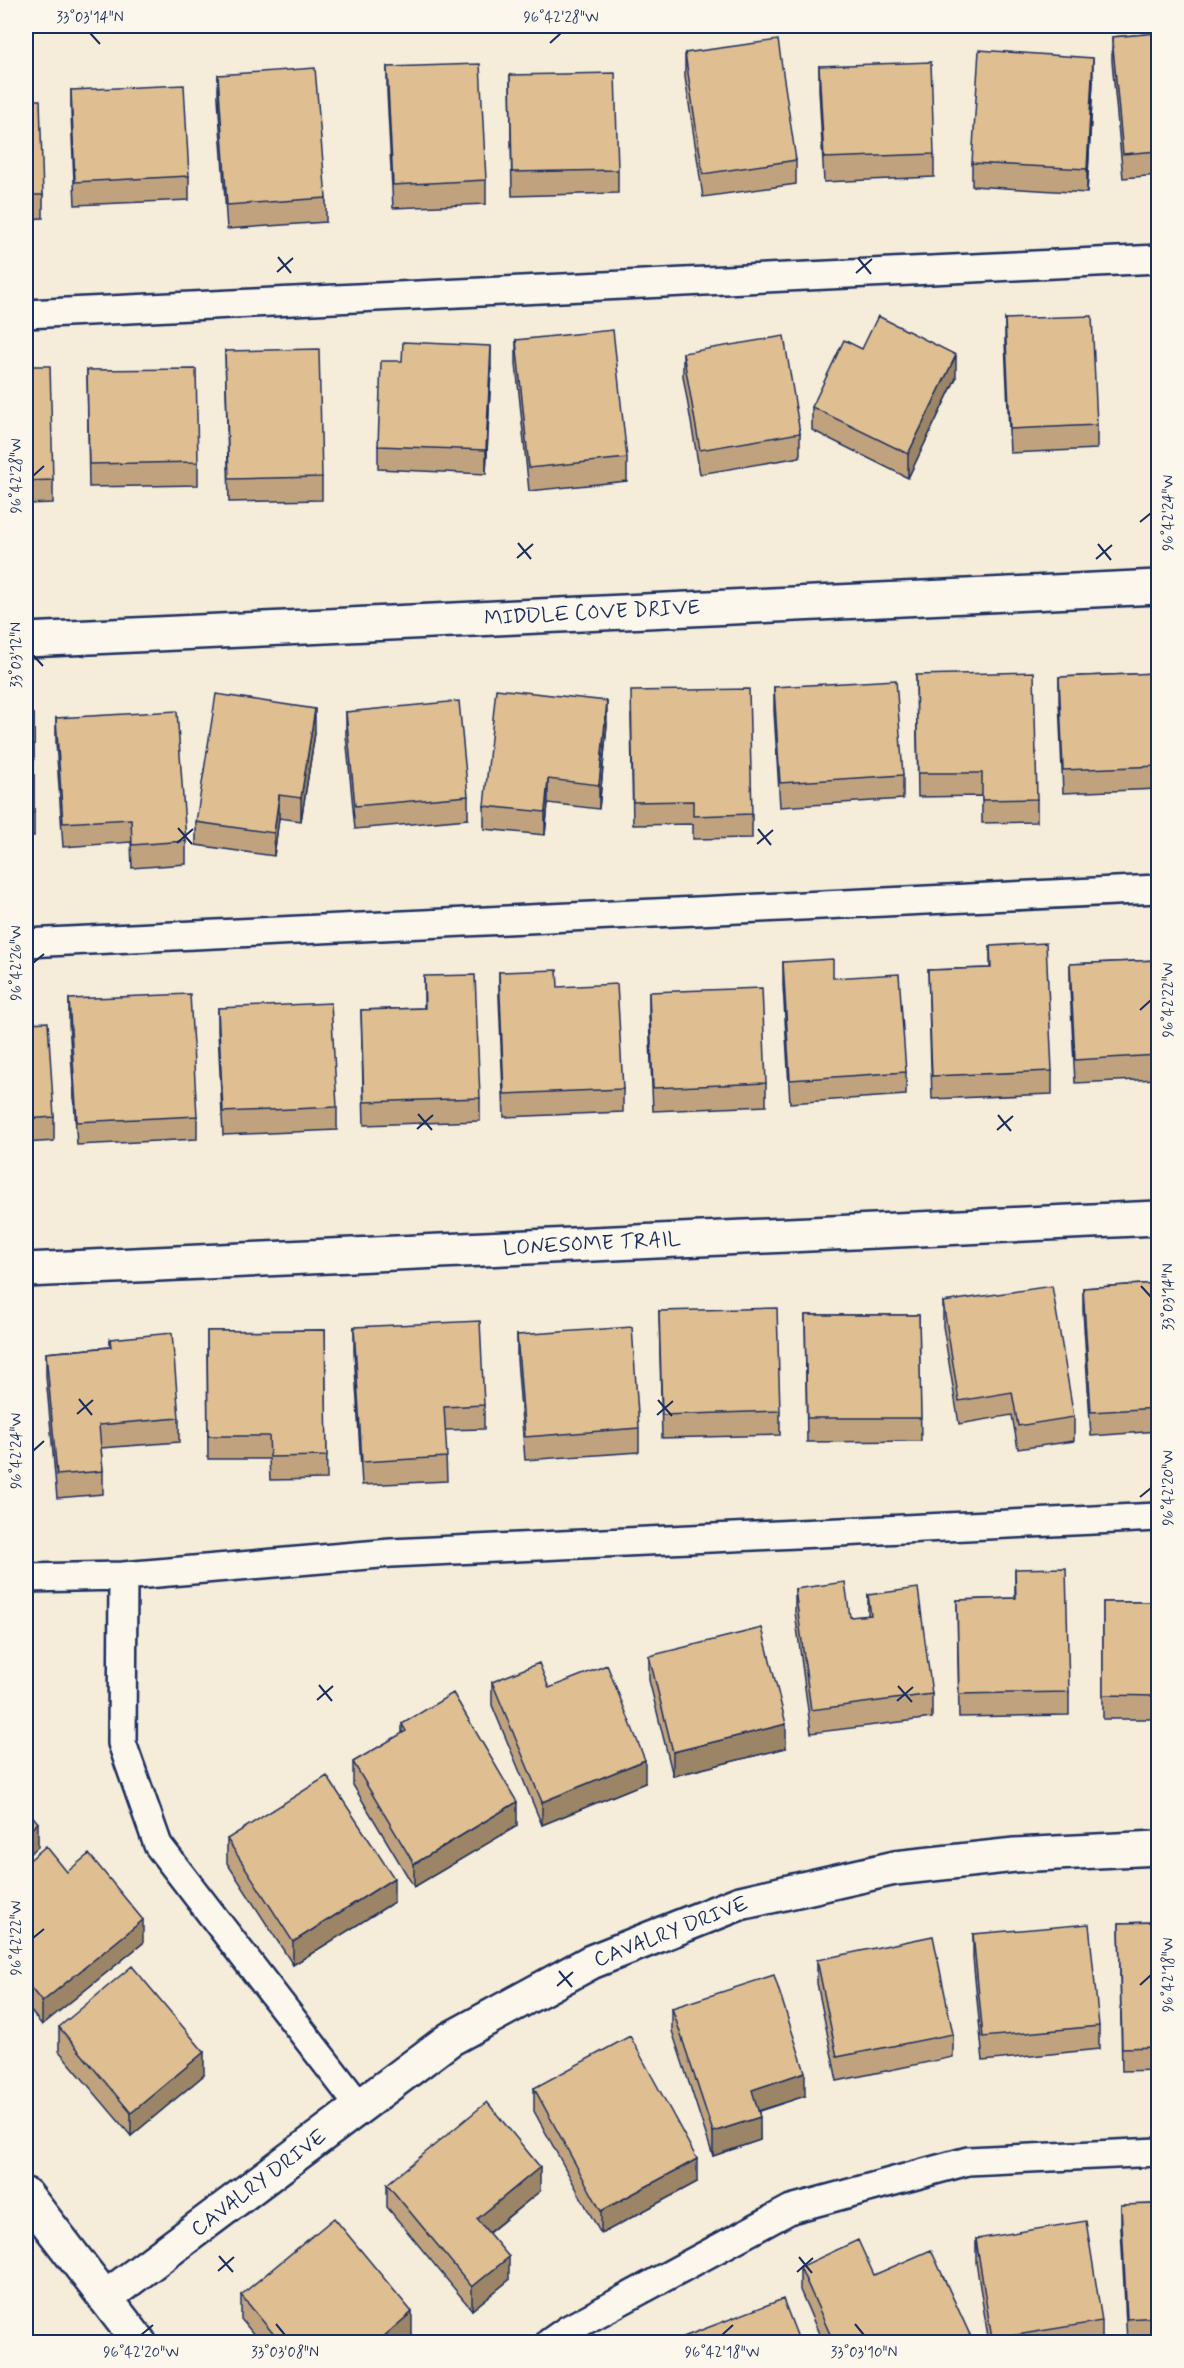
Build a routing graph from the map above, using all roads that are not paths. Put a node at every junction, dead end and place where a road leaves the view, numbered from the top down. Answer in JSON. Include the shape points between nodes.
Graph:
{"nodes":[{"id":1,"x":1158,"y":260,"type":"edge"},
{"id":2,"x":26,"y":314,"type":"edge"},
{"id":3,"x":1158,"y":587,"type":"edge"},
{"id":4,"x":26,"y":640,"type":"edge"},
{"id":5,"x":1158,"y":889,"type":"edge"},
{"id":6,"x":26,"y":943,"type":"edge"},
{"id":7,"x":1158,"y":1218,"type":"edge"},
{"id":8,"x":26,"y":1270,"type":"edge"},
{"id":9,"x":1158,"y":1517,"type":"edge"},
{"id":10,"x":123,"y":1576,"type":"junction"},
{"id":11,"x":26,"y":1578,"type":"edge"},
{"id":12,"x":1158,"y":1848,"type":"edge"},
{"id":13,"x":360,"y":2107,"type":"junction"},
{"id":14,"x":1158,"y":2152,"type":"edge"},
{"id":15,"x":26,"y":2194,"type":"edge"},
{"id":16,"x":105,"y":2298,"type":"junction"},
{"id":17,"x":139,"y":2343,"type":"edge"},
{"id":18,"x":550,"y":2343,"type":"edge"}],
"edges":[{"from":1,"to":2,"type":"lane"},
{"from":3,"to":4,"type":"street","name":"MIDDLE COVE DRIVE"},
{"from":5,"to":6,"type":"lane"},
{"from":7,"to":8,"type":"street","name":"LONESOME TRAIL"},
{"from":9,"to":10,"type":"lane","via":[[391,1553]]},
{"from":10,"to":11,"type":"lane"},
{"from":10,"to":13,"type":"lane","via":[[122,1743],[158,1845]]},
{"from":12,"to":13,"type":"street","name":"CAVALRY DRIVE","via":[[1015,1855],[895,1868],[740,1903],[591,1962],[450,2039]]},
{"from":13,"to":16,"type":"street","name":"CAVALRY DRIVE"},
{"from":14,"to":18,"type":"lane","via":[[968,2161],[791,2209],[567,2330]]},
{"from":15,"to":16,"type":"street"},
{"from":16,"to":17,"type":"street"}]}
